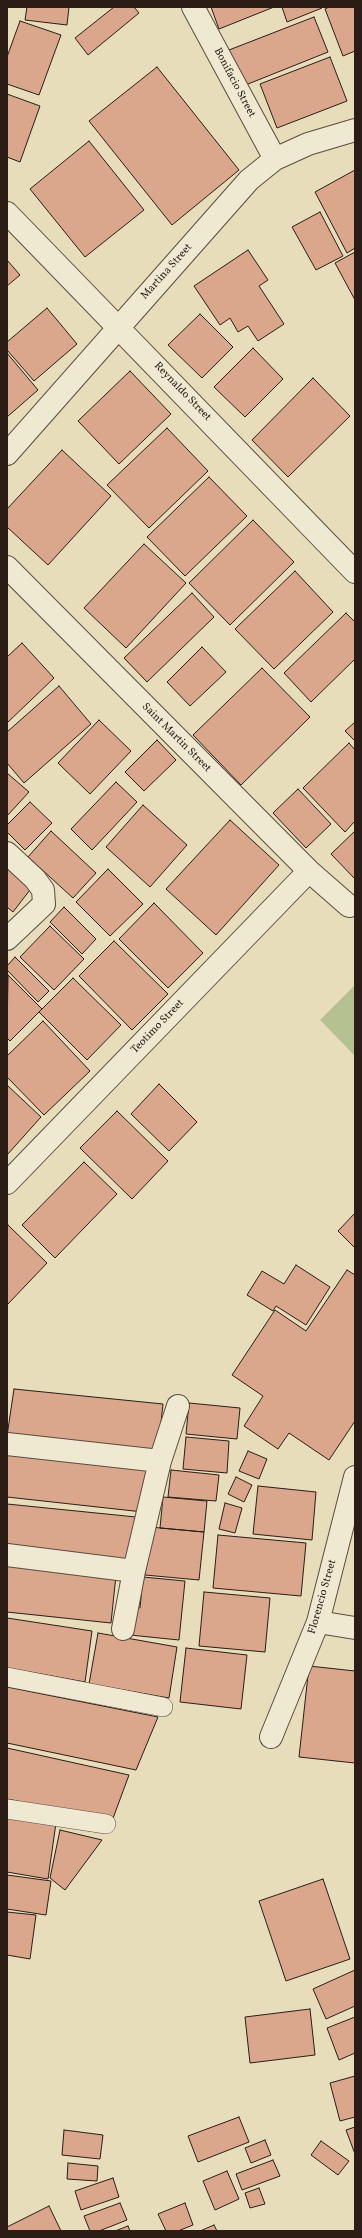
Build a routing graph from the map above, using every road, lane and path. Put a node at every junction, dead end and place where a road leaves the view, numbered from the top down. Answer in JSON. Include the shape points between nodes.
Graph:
{"nodes":[{"id":1,"x":193,"y":7,"type":"edge"},
{"id":2,"x":355,"y":130,"type":"edge"},
{"id":3,"x":275,"y":159,"type":"junction"},
{"id":4,"x":7,"y":213,"type":"edge"},
{"id":5,"x":118,"y":326,"type":"junction"},
{"id":6,"x":7,"y":454,"type":"edge"},
{"id":7,"x":7,"y":567,"type":"edge"},
{"id":8,"x":355,"y":572,"type":"edge"},
{"id":9,"x":7,"y":854,"type":"edge"},
{"id":10,"x":310,"y":871,"type":"junction"},
{"id":11,"x":349,"y":906,"type":"dead end"},
{"id":12,"x":7,"y":939,"type":"edge"},
{"id":13,"x":7,"y":1183,"type":"edge"},
{"id":14,"x":178,"y":1406,"type":"dead end"},
{"id":15,"x":7,"y":1444,"type":"edge"},
{"id":16,"x":160,"y":1461,"type":"junction"},
{"id":17,"x":355,"y":1477,"type":"edge"},
{"id":18,"x":7,"y":1555,"type":"edge"},
{"id":19,"x":134,"y":1571,"type":"junction"},
{"id":20,"x":318,"y":1622,"type":"junction"},
{"id":21,"x":123,"y":1628,"type":"dead end"},
{"id":22,"x":355,"y":1628,"type":"edge"},
{"id":23,"x":7,"y":1676,"type":"edge"},
{"id":24,"x":164,"y":1707,"type":"dead end"},
{"id":25,"x":271,"y":1736,"type":"dead end"},
{"id":26,"x":7,"y":1809,"type":"edge"},
{"id":27,"x":106,"y":1824,"type":"dead end"}],
"edges":[{"from":1,"to":3,"type":"street","name":"Bonifacio Street"},
{"from":2,"to":3,"type":"street","name":"Martina Street","via":[[308,144]]},
{"from":3,"to":5,"type":"street","name":"Martina Street","via":[[249,180]]},
{"from":4,"to":5,"type":"street","name":"Reynaldo Street"},
{"from":5,"to":6,"type":"street","name":"Martina Street"},
{"from":5,"to":8,"type":"street","name":"Reynaldo Street"},
{"from":7,"to":10,"type":"street","name":"Saint Martin Street"},
{"from":9,"to":12,"type":"street","via":[[35,879],[43,890],[44,904]]},
{"from":10,"to":11,"type":"street","name":"Saint Martin Street"},
{"from":10,"to":13,"type":"street","name":"Teotimo Street"},
{"from":14,"to":16,"type":"street"},
{"from":15,"to":16,"type":"street"},
{"from":16,"to":19,"type":"street"},
{"from":17,"to":20,"type":"street","name":"Florencio Street"},
{"from":18,"to":19,"type":"street"},
{"from":19,"to":21,"type":"street"},
{"from":20,"to":22,"type":"street"},
{"from":20,"to":25,"type":"street","name":"Florencio Street"},
{"from":23,"to":24,"type":"lane"},
{"from":26,"to":27,"type":"lane"}]}
